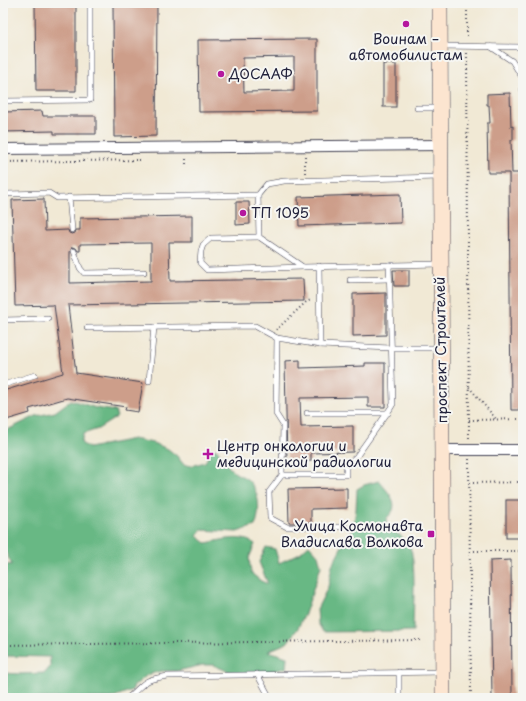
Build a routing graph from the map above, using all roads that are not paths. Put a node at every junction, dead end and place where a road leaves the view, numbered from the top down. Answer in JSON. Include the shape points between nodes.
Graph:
{"nodes":[{"id":1,"x":90,"y":3,"type":"edge"},
{"id":2,"x":440,"y":3,"type":"edge"},
{"id":3,"x":441,"y":46,"type":"junction"},
{"id":4,"x":490,"y":47,"type":"junction"},
{"id":5,"x":523,"y":47,"type":"edge"},
{"id":6,"x":523,"y":93,"type":"edge"},
{"id":7,"x":3,"y":101,"type":"edge"},
{"id":8,"x":417,"y":108,"type":"dead end"},
{"id":9,"x":440,"y":108,"type":"junction"},
{"id":10,"x":440,"y":145,"type":"junction"},
{"id":11,"x":3,"y":149,"type":"edge"},
{"id":12,"x":440,"y":177,"type":"junction"},
{"id":13,"x":258,"y":195,"type":"junction"},
{"id":14,"x":3,"y":196,"type":"edge"},
{"id":15,"x":69,"y":198,"type":"junction"},
{"id":16,"x":72,"y":230,"type":"dead end"},
{"id":17,"x":259,"y":237,"type":"junction"},
{"id":18,"x":74,"y":252,"type":"dead end"},
{"id":19,"x":440,"y":264,"type":"junction"},
{"id":20,"x":389,"y":265,"type":"junction"},
{"id":21,"x":319,"y":266,"type":"junction"},
{"id":22,"x":303,"y":267,"type":"junction"},
{"id":23,"x":144,"y":272,"type":"dead end"},
{"id":24,"x":389,"y":279,"type":"junction"},
{"id":25,"x":350,"y":280,"type":"dead end"},
{"id":26,"x":48,"y":319,"type":"dead end"},
{"id":27,"x":3,"y":320,"type":"edge"},
{"id":28,"x":154,"y":327,"type":"junction"},
{"id":29,"x":86,"y":328,"type":"dead end"},
{"id":30,"x":277,"y":338,"type":"junction"},
{"id":31,"x":320,"y":345,"type":"junction"},
{"id":32,"x":391,"y":348,"type":"junction"},
{"id":33,"x":441,"y":348,"type":"junction"},
{"id":34,"x":35,"y":375,"type":"dead end"},
{"id":35,"x":149,"y":381,"type":"dead end"},
{"id":36,"x":3,"y":385,"type":"edge"},
{"id":37,"x":307,"y":412,"type":"dead end"},
{"id":38,"x":388,"y":413,"type":"junction"},
{"id":39,"x":442,"y":450,"type":"junction"},
{"id":40,"x":523,"y":450,"type":"edge"},
{"id":41,"x":282,"y":475,"type":"junction"},
{"id":42,"x":344,"y":527,"type":"dead end"},
{"id":43,"x":399,"y":672,"type":"junction"},
{"id":44,"x":443,"y":672,"type":"junction"},
{"id":45,"x":257,"y":674,"type":"junction"},
{"id":46,"x":128,"y":698,"type":"edge"},
{"id":47,"x":270,"y":698,"type":"edge"},
{"id":48,"x":399,"y":698,"type":"edge"},
{"id":49,"x":443,"y":698,"type":"edge"}],
"edges":[{"from":1,"to":7,"type":"lane","via":[[90,100]]},
{"from":2,"to":3,"type":"main road","name":"проспект Строителей"},
{"from":3,"to":4,"type":"lane"},
{"from":3,"to":9,"type":"main road","name":"проспект Строителей"},
{"from":4,"to":5,"type":"lane"},
{"from":4,"to":6,"type":"lane","via":[[512,61],[522,77]]},
{"from":8,"to":9,"type":"lane"},
{"from":9,"to":10,"type":"main road","name":"проспект Строителей"},
{"from":10,"to":11,"type":"street"},
{"from":10,"to":12,"type":"main road","name":"проспект Строителей"},
{"from":12,"to":13,"type":"lane","via":[[284,181],[267,184]]},
{"from":12,"to":19,"type":"main road","name":"проспект Строителей"},
{"from":13,"to":15,"type":"lane"},
{"from":13,"to":17,"type":"lane"},
{"from":14,"to":15,"type":"lane","via":[[49,193],[57,198]]},
{"from":15,"to":16,"type":"lane"},
{"from":17,"to":22,"type":"lane"},
{"from":17,"to":22,"type":"lane","via":[[211,238],[203,245],[200,263],[207,270]]},
{"from":18,"to":23,"type":"lane","via":[[84,273]]},
{"from":19,"to":20,"type":"lane"},
{"from":19,"to":33,"type":"main road","name":"проспект Строителей"},
{"from":20,"to":21,"type":"lane"},
{"from":20,"to":24,"type":"lane"},
{"from":21,"to":22,"type":"lane"},
{"from":21,"to":31,"type":"lane"},
{"from":24,"to":25,"type":"lane"},
{"from":24,"to":32,"type":"lane"},
{"from":26,"to":27,"type":"lane"},
{"from":28,"to":29,"type":"lane"},
{"from":28,"to":30,"type":"lane","via":[[255,326]]},
{"from":28,"to":35,"type":"lane"},
{"from":30,"to":31,"type":"lane"},
{"from":30,"to":41,"type":"lane","via":[[276,414],[283,425]]},
{"from":31,"to":32,"type":"lane"},
{"from":32,"to":33,"type":"lane"},
{"from":32,"to":38,"type":"lane","via":[[393,404]]},
{"from":33,"to":39,"type":"main road","name":"проспект Строителей"},
{"from":34,"to":36,"type":"lane"},
{"from":37,"to":38,"type":"lane"},
{"from":38,"to":41,"type":"lane","via":[[356,457],[346,465],[346,475]]},
{"from":39,"to":40,"type":"street"},
{"from":39,"to":44,"type":"main road","name":"проспект Строителей"},
{"from":41,"to":42,"type":"lane","via":[[269,492],[270,518],[287,527]]},
{"from":43,"to":44,"type":"lane"},
{"from":43,"to":45,"type":"lane"},
{"from":43,"to":48,"type":"lane"},
{"from":44,"to":49,"type":"main road","name":"проспект Строителей"},
{"from":45,"to":46,"type":"lane","via":[[152,678],[144,682]]},
{"from":45,"to":47,"type":"lane"}]}
